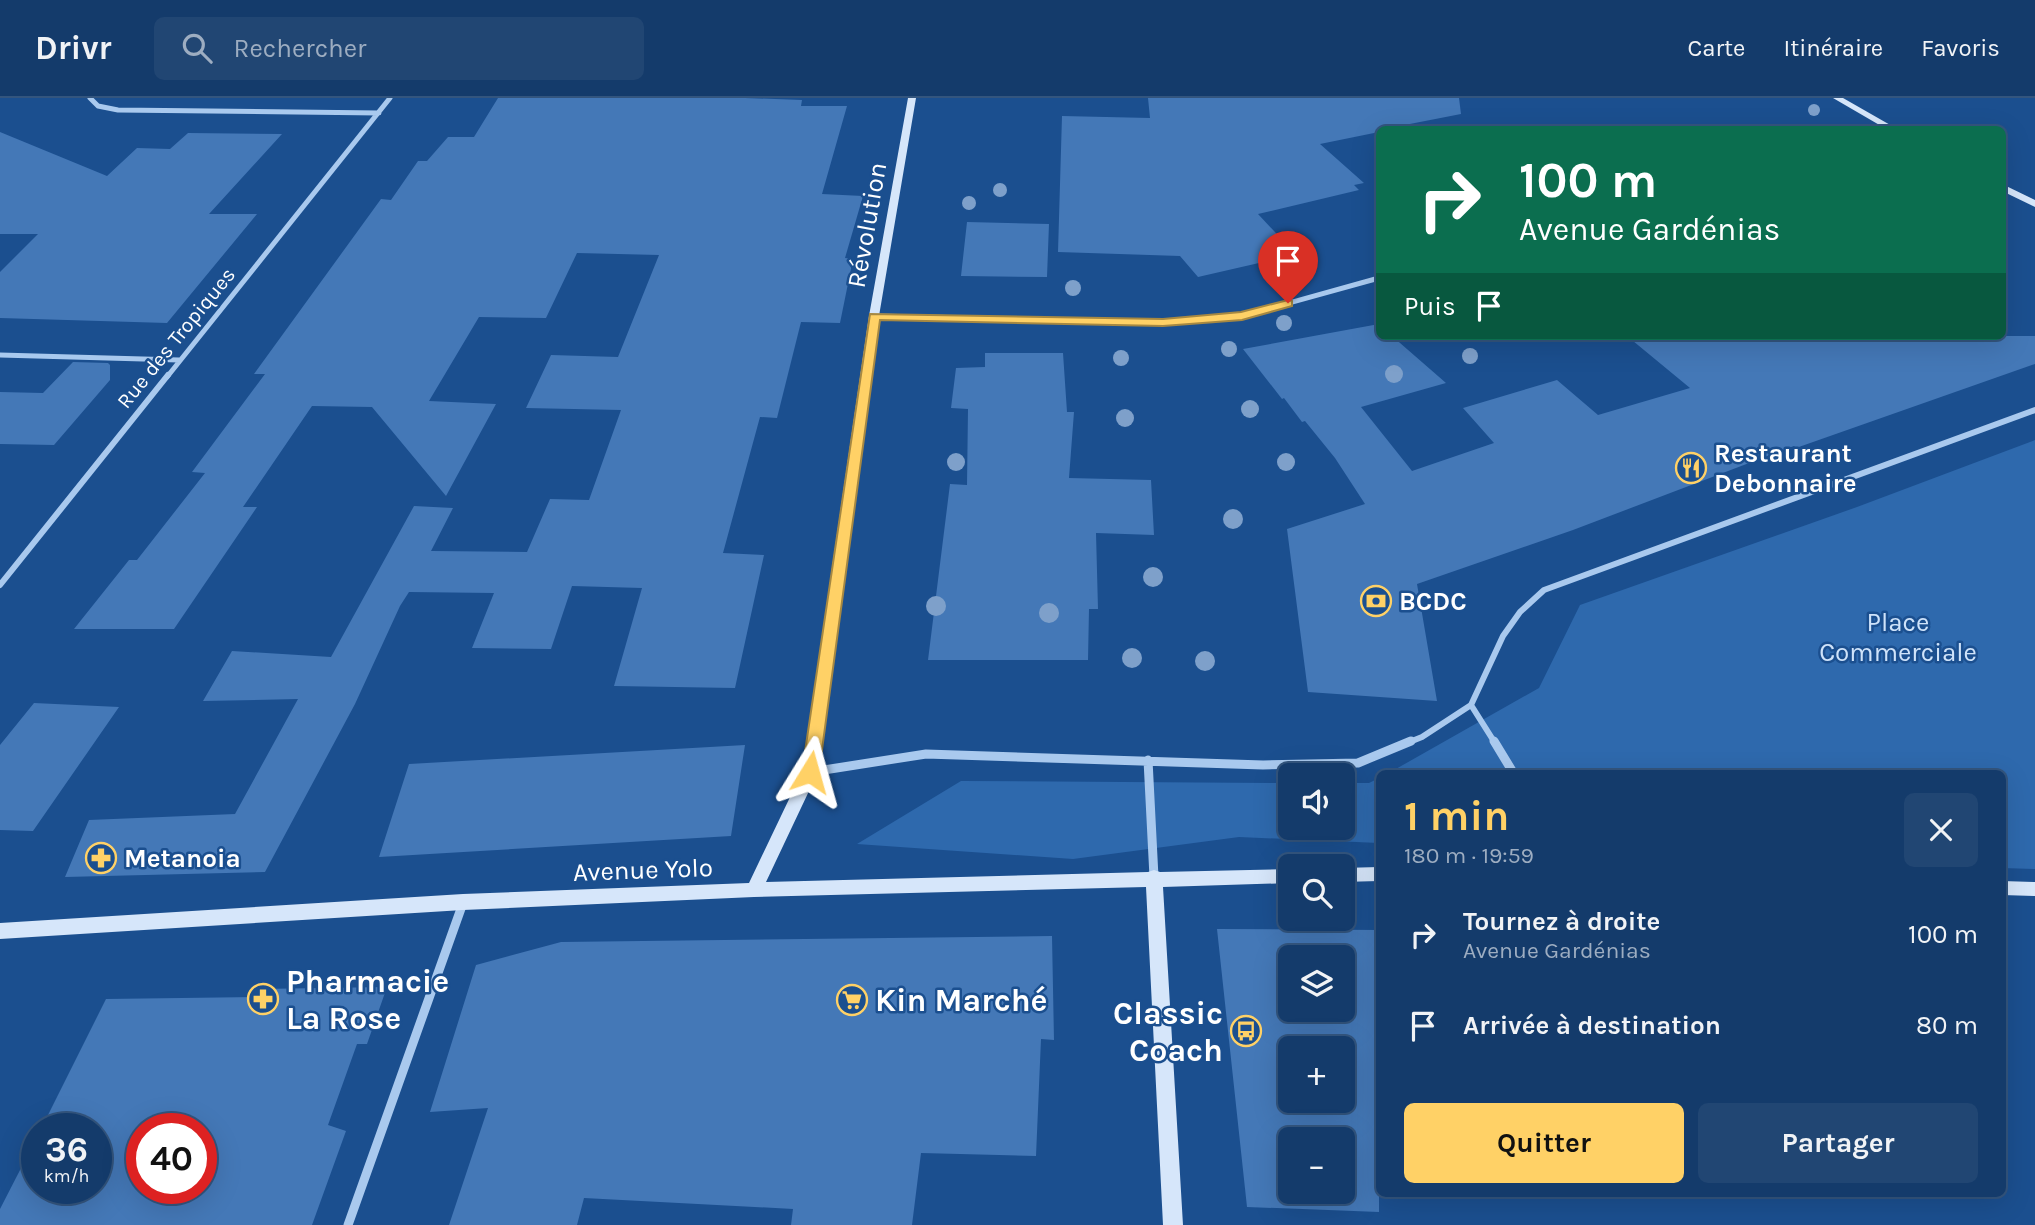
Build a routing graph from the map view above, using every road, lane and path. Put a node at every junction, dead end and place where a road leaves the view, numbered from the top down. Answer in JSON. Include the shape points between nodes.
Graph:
{"nodes":[{"id":1,"x":90,"y":98,"type":"edge"},
{"id":2,"x":390,"y":98,"type":"edge"},
{"id":3,"x":912,"y":98,"type":"edge"},
{"id":4,"x":1838,"y":98,"type":"edge"},
{"id":5,"x":379,"y":113,"type":"junction"},
{"id":6,"x":1888,"y":126,"type":"edge"},
{"id":7,"x":2006,"y":189,"type":"edge"},
{"id":8,"x":2035,"y":204,"type":"edge"},
{"id":9,"x":1376,"y":279,"type":"edge"},
{"id":10,"x":874,"y":316,"type":"junction"},
{"id":11,"x":0,"y":355,"type":"edge"},
{"id":12,"x":179,"y":360,"type":"junction"},
{"id":13,"x":2035,"y":410,"type":"edge"},
{"id":14,"x":0,"y":585,"type":"edge"},
{"id":15,"x":1471,"y":705,"type":"junction"},
{"id":16,"x":1147,"y":760,"type":"junction"},
{"id":17,"x":1512,"y":770,"type":"edge"},
{"id":18,"x":810,"y":772,"type":"junction"},
{"id":19,"x":1376,"y":874,"type":"edge"},
{"id":20,"x":1355,"y":875,"type":"edge"},
{"id":21,"x":1278,"y":876,"type":"edge"},
{"id":22,"x":1154,"y":877,"type":"junction"},
{"id":23,"x":2006,"y":888,"type":"edge"},
{"id":24,"x":2035,"y":889,"type":"edge"},
{"id":25,"x":754,"y":890,"type":"junction"},
{"id":26,"x":463,"y":902,"type":"junction"},
{"id":27,"x":0,"y":931,"type":"edge"},
{"id":28,"x":348,"y":1225,"type":"edge"},
{"id":29,"x":1173,"y":1225,"type":"edge"}],
"edges":[{"from":1,"to":5,"type":"street","via":[[102,108],[118,110]]},
{"from":2,"to":5,"type":"street","name":"Rue des Tropiques"},
{"from":3,"to":10,"type":"street","name":"Révolution"},
{"from":4,"to":6,"type":"street"},
{"from":5,"to":12,"type":"street","name":"Rue des Tropiques"},
{"from":7,"to":8,"type":"street"},
{"from":9,"to":10,"type":"street","via":[[1242,316],[1163,322]]},
{"from":10,"to":18,"type":"street","name":"Révolution"},
{"from":11,"to":12,"type":"street"},
{"from":12,"to":14,"type":"street","name":"Rue des Tropiques"},
{"from":13,"to":15,"type":"street","via":[[1544,590],[1503,636]]},
{"from":15,"to":16,"type":"street","via":[[1422,737],[1357,763]]},
{"from":15,"to":17,"type":"street"},
{"from":16,"to":18,"type":"street","via":[[926,754]]},
{"from":16,"to":22,"type":"street"},
{"from":18,"to":25,"type":"street","name":"Révolution"},
{"from":19,"to":20,"type":"street"},
{"from":21,"to":22,"type":"street","name":"Avenue Yolo"},
{"from":22,"to":25,"type":"street","name":"Avenue Yolo"},
{"from":22,"to":29,"type":"street"},
{"from":23,"to":24,"type":"street"},
{"from":25,"to":26,"type":"street","name":"Avenue Yolo"},
{"from":26,"to":27,"type":"street","name":"Avenue Yolo"},
{"from":26,"to":28,"type":"street"}]}
